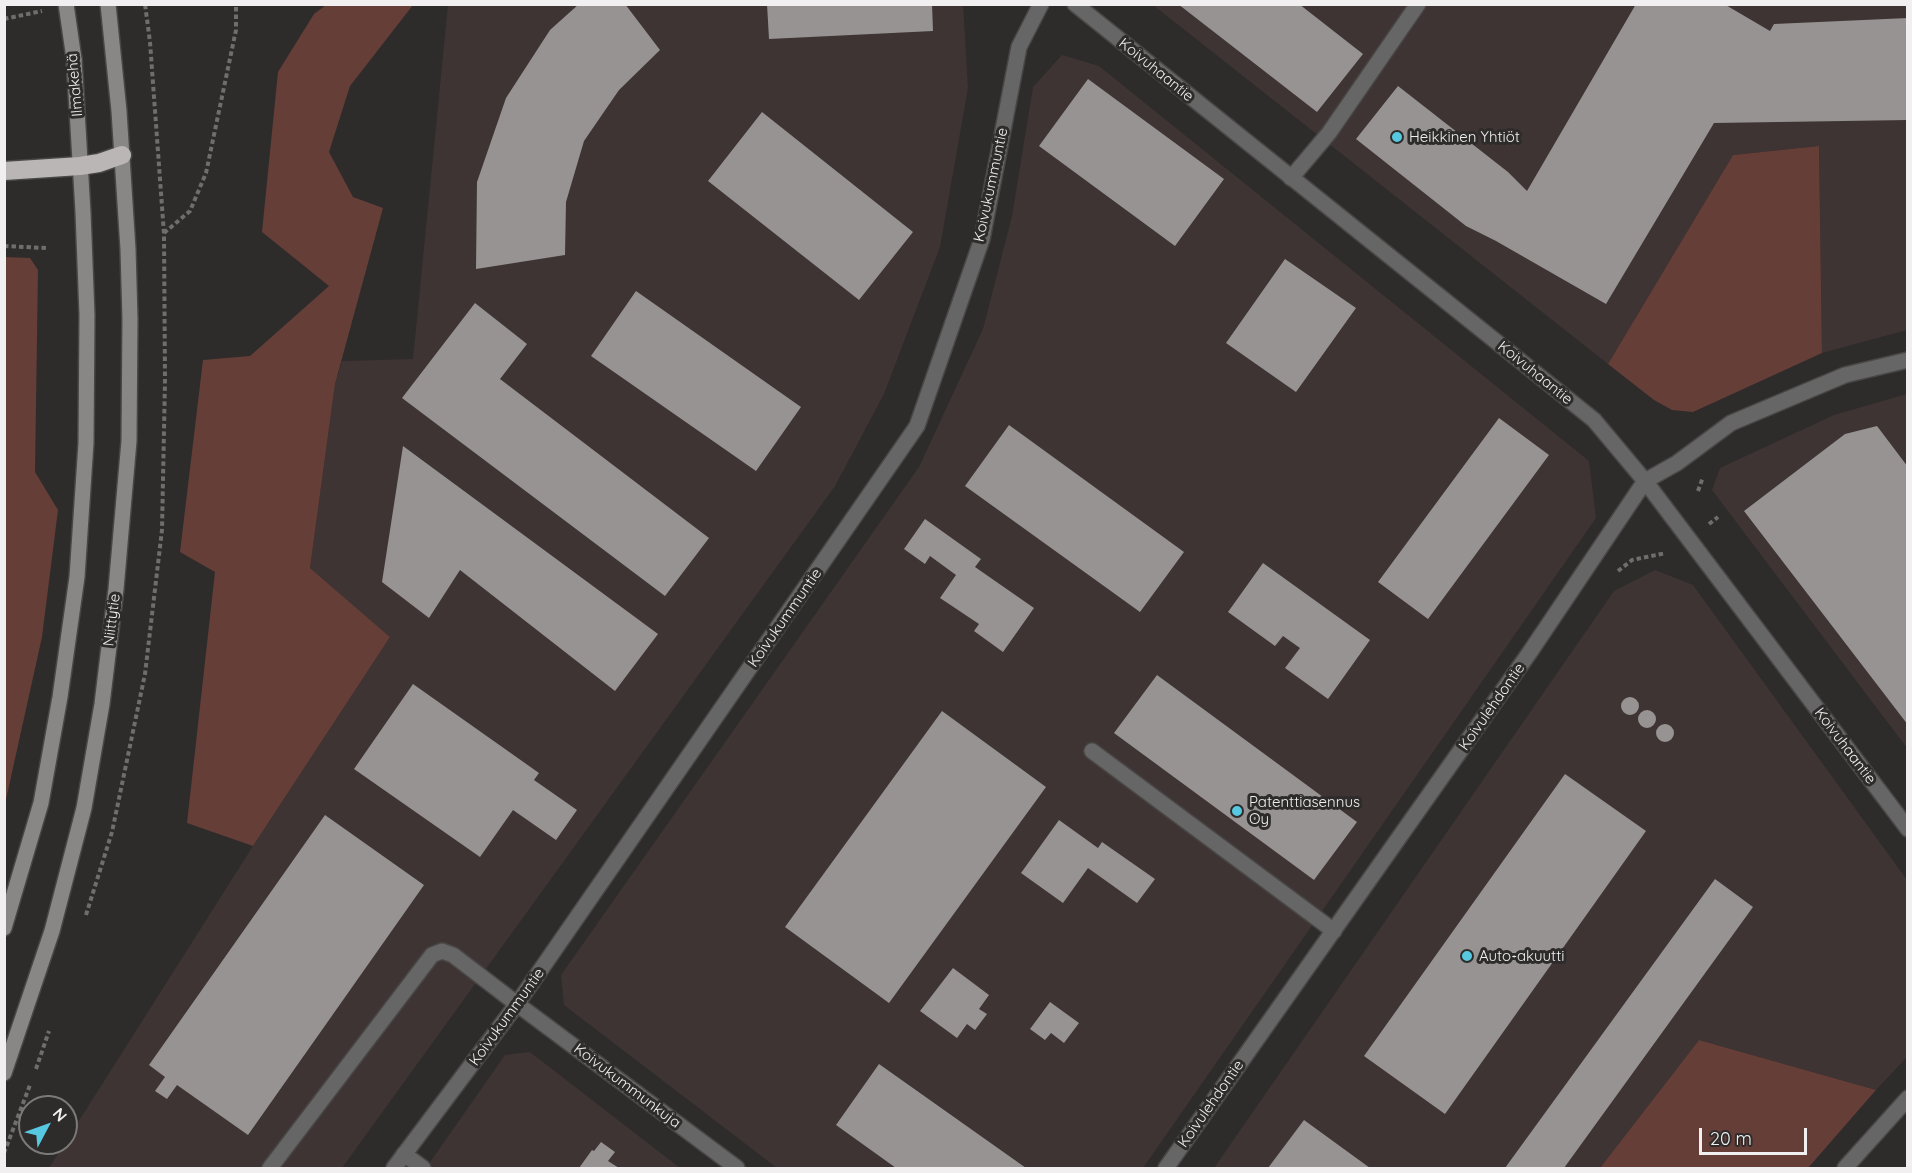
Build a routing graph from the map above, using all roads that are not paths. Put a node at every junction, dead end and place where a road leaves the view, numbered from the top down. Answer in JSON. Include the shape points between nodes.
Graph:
{"nodes":[{"id":1,"x":66,"y":4,"type":"edge"},
{"id":2,"x":108,"y":4,"type":"edge"},
{"id":3,"x":1041,"y":4,"type":"edge"},
{"id":4,"x":1075,"y":4,"type":"edge"},
{"id":5,"x":1418,"y":4,"type":"edge"},
{"id":6,"x":122,"y":155,"type":"junction"},
{"id":7,"x":80,"y":166,"type":"junction"},
{"id":8,"x":4,"y":171,"type":"edge"},
{"id":9,"x":1291,"y":178,"type":"junction"},
{"id":10,"x":1908,"y":360,"type":"edge"},
{"id":11,"x":1645,"y":481,"type":"junction"},
{"id":12,"x":1092,"y":751,"type":"dead end"},
{"id":13,"x":1908,"y":829,"type":"edge"},
{"id":14,"x":4,"y":928,"type":"edge"},
{"id":15,"x":1334,"y":931,"type":"junction"},
{"id":16,"x":517,"y":1004,"type":"junction"},
{"id":17,"x":4,"y":1073,"type":"edge"},
{"id":18,"x":1908,"y":1098,"type":"edge"},
{"id":19,"x":404,"y":1154,"type":"junction"},
{"id":20,"x":270,"y":1168,"type":"edge"},
{"id":21,"x":394,"y":1168,"type":"edge"},
{"id":22,"x":423,"y":1168,"type":"edge"},
{"id":23,"x":737,"y":1168,"type":"edge"},
{"id":24,"x":1166,"y":1168,"type":"edge"},
{"id":25,"x":1845,"y":1168,"type":"edge"}],
"edges":[{"from":1,"to":7,"type":"main road","name":"Ilmakehä","bridge":true,"via":[[74,59]]},
{"from":2,"to":6,"type":"main road"},
{"from":3,"to":16,"type":"street","name":"Koivukummuntie","via":[[1019,47],[982,239],[916,426]]},
{"from":4,"to":9,"type":"street","name":"Koivuhaantie"},
{"from":5,"to":9,"type":"street","via":[[1329,133]]},
{"from":6,"to":7,"type":"highway"},
{"from":6,"to":17,"type":"main road","name":"Niittytie","via":[[128,249],[129,441],[105,681],[76,842],[52,931]]},
{"from":7,"to":8,"type":"highway"},
{"from":7,"to":14,"type":"main road","via":[[87,315],[86,443],[77,577],[41,803]]},
{"from":9,"to":11,"type":"street","name":"Koivuhaantie","via":[[1594,420]]},
{"from":10,"to":11,"type":"street","name":"Koivulehdontie","via":[[1845,375],[1731,423]]},
{"from":11,"to":13,"type":"street","name":"Koivuhaantie"},
{"from":11,"to":15,"type":"street","name":"Koivulehdontie"},
{"from":12,"to":15,"type":"street"},
{"from":15,"to":24,"type":"street","name":"Koivulehdontie"},
{"from":16,"to":19,"type":"street","name":"Koivukummuntie"},
{"from":16,"to":20,"type":"street","name":"Koivukummunkuja","via":[[453,955],[442,951],[432,955]]},
{"from":16,"to":23,"type":"street","name":"Koivukummunkuja"},
{"from":18,"to":25,"type":"street"},
{"from":19,"to":21,"type":"street","name":"Koivukummuntie"},
{"from":19,"to":22,"type":"street"}]}
